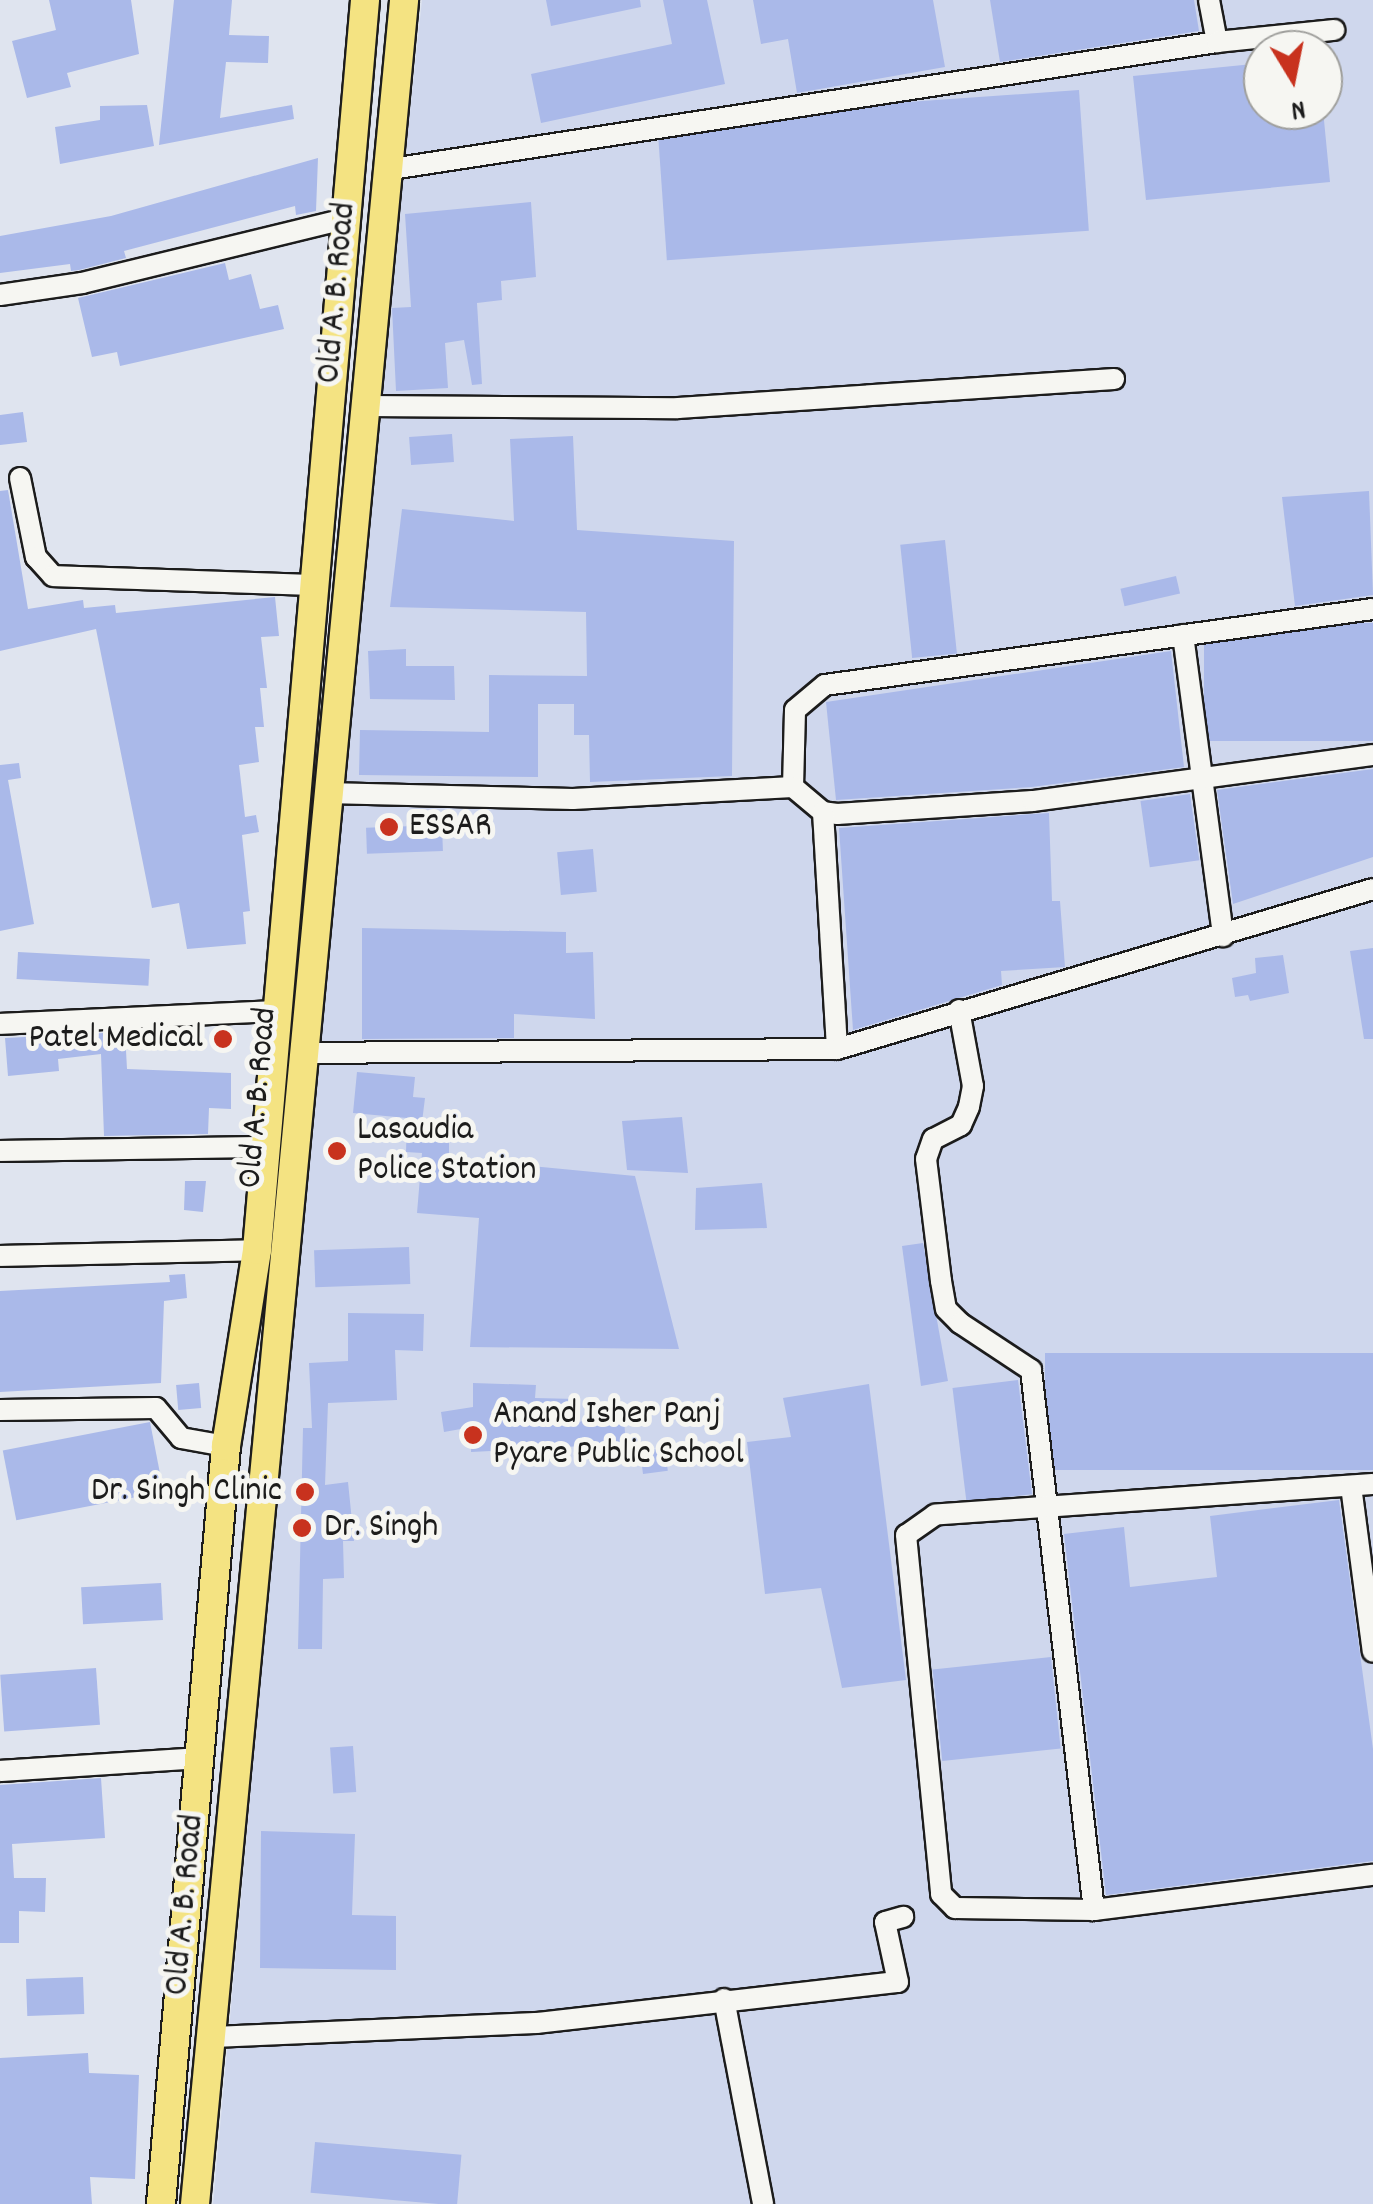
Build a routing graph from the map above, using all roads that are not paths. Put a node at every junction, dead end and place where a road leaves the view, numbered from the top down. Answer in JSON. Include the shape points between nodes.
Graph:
{"nodes":[{"id":1,"x":365,"y":0,"type":"edge"},
{"id":2,"x":404,"y":0,"type":"edge"},
{"id":3,"x":1210,"y":0,"type":"edge"},
{"id":4,"x":1243,"y":39,"type":"edge"},
{"id":5,"x":1217,"y":42,"type":"junction"},
{"id":6,"x":386,"y":170,"type":"junction"},
{"id":7,"x":348,"y":218,"type":"junction"},
{"id":8,"x":0,"y":295,"type":"edge"},
{"id":9,"x":1114,"y":379,"type":"dead end"},
{"id":10,"x":366,"y":406,"type":"junction"},
{"id":11,"x":20,"y":478,"type":"dead end"},
{"id":12,"x":317,"y":585,"type":"junction"},
{"id":13,"x":1373,"y":609,"type":"edge"},
{"id":14,"x":1184,"y":635,"type":"junction"},
{"id":15,"x":1373,"y":755,"type":"edge"},
{"id":16,"x":1203,"y":778,"type":"junction"},
{"id":17,"x":793,"y":787,"type":"junction"},
{"id":18,"x":326,"y":793,"type":"junction"},
{"id":19,"x":823,"y":812,"type":"junction"},
{"id":20,"x":1373,"y":890,"type":"edge"},
{"id":21,"x":1224,"y":936,"type":"junction"},
{"id":22,"x":960,"y":1010,"type":"junction"},
{"id":23,"x":277,"y":1011,"type":"junction"},
{"id":24,"x":0,"y":1024,"type":"edge"},
{"id":25,"x":837,"y":1049,"type":"junction"},
{"id":26,"x":301,"y":1053,"type":"junction"},
{"id":27,"x":264,"y":1147,"type":"junction"},
{"id":28,"x":0,"y":1151,"type":"edge"},
{"id":29,"x":257,"y":1250,"type":"junction"},
{"id":30,"x":0,"y":1256,"type":"edge"},
{"id":31,"x":0,"y":1410,"type":"edge"},
{"id":32,"x":226,"y":1446,"type":"junction"},
{"id":33,"x":1373,"y":1484,"type":"edge"},
{"id":34,"x":1351,"y":1486,"type":"junction"},
{"id":35,"x":1047,"y":1511,"type":"junction"},
{"id":36,"x":1373,"y":1652,"type":"edge"},
{"id":37,"x":199,"y":1758,"type":"junction"},
{"id":38,"x":0,"y":1771,"type":"edge"},
{"id":39,"x":1373,"y":1875,"type":"edge"},
{"id":40,"x":1094,"y":1910,"type":"junction"},
{"id":41,"x":904,"y":1917,"type":"dead end"},
{"id":42,"x":724,"y":1999,"type":"junction"},
{"id":43,"x":212,"y":2037,"type":"junction"},
{"id":44,"x":162,"y":2204,"type":"edge"},
{"id":45,"x":195,"y":2204,"type":"edge"},
{"id":46,"x":762,"y":2204,"type":"edge"}],
"edges":[{"from":1,"to":7,"type":"main road","name":"Old A. B. Road"},
{"from":2,"to":6,"type":"main road","name":"Old A. B. Road"},
{"from":3,"to":5,"type":"street"},
{"from":4,"to":5,"type":"street"},
{"from":5,"to":6,"type":"street"},
{"from":6,"to":10,"type":"main road","name":"Old A. B. Road"},
{"from":7,"to":8,"type":"street","via":[[82,283]]},
{"from":7,"to":12,"type":"main road","name":"Old A. B. Road"},
{"from":9,"to":10,"type":"street","via":[[678,408]]},
{"from":10,"to":18,"type":"main road","name":"Old A. B. Road"},
{"from":11,"to":12,"type":"street","via":[[36,557],[53,576]]},
{"from":12,"to":23,"type":"main road","name":"Old A. B. Road"},
{"from":13,"to":14,"type":"street"},
{"from":14,"to":16,"type":"street"},
{"from":14,"to":17,"type":"street","via":[[825,685],[795,710]]},
{"from":15,"to":16,"type":"street"},
{"from":16,"to":19,"type":"street","via":[[1033,800]]},
{"from":16,"to":21,"type":"street"},
{"from":17,"to":18,"type":"street","via":[[573,799]]},
{"from":17,"to":19,"type":"street"},
{"from":18,"to":26,"type":"main road","name":"Old A. B. Road"},
{"from":19,"to":25,"type":"street"},
{"from":20,"to":21,"type":"street"},
{"from":21,"to":22,"type":"street"},
{"from":22,"to":25,"type":"street"},
{"from":22,"to":35,"type":"street","via":[[973,1086],[970,1107],[961,1125],[934,1139],[926,1158],[941,1281],[946,1309],[960,1323],[1032,1370]]},
{"from":23,"to":24,"type":"street"},
{"from":23,"to":27,"type":"main road","name":"Old A. B. Road"},
{"from":25,"to":26,"type":"street"},
{"from":26,"to":43,"type":"main road","name":"Old A. B. Road"},
{"from":27,"to":28,"type":"street"},
{"from":27,"to":29,"type":"main road","name":"Old A. B. Road"},
{"from":29,"to":30,"type":"street"},
{"from":29,"to":32,"type":"main road","name":"Old A. B. Road"},
{"from":31,"to":32,"type":"street","via":[[156,1408],[181,1438]]},
{"from":32,"to":37,"type":"main road","name":"Old A. B. Road"},
{"from":33,"to":34,"type":"street"},
{"from":34,"to":35,"type":"street"},
{"from":34,"to":36,"type":"street"},
{"from":35,"to":40,"type":"street"},
{"from":35,"to":40,"type":"street","via":[[935,1515],[906,1534],[941,1894],[967,1911]]},
{"from":37,"to":38,"type":"street"},
{"from":37,"to":44,"type":"main road","name":"Old A. B. Road"},
{"from":39,"to":40,"type":"street"},
{"from":41,"to":42,"type":"street","via":[[886,1922],[898,1982]]},
{"from":42,"to":43,"type":"street","via":[[537,2023]]},
{"from":42,"to":46,"type":"street"},
{"from":43,"to":45,"type":"main road","name":"Old A. B. Road"}]}
